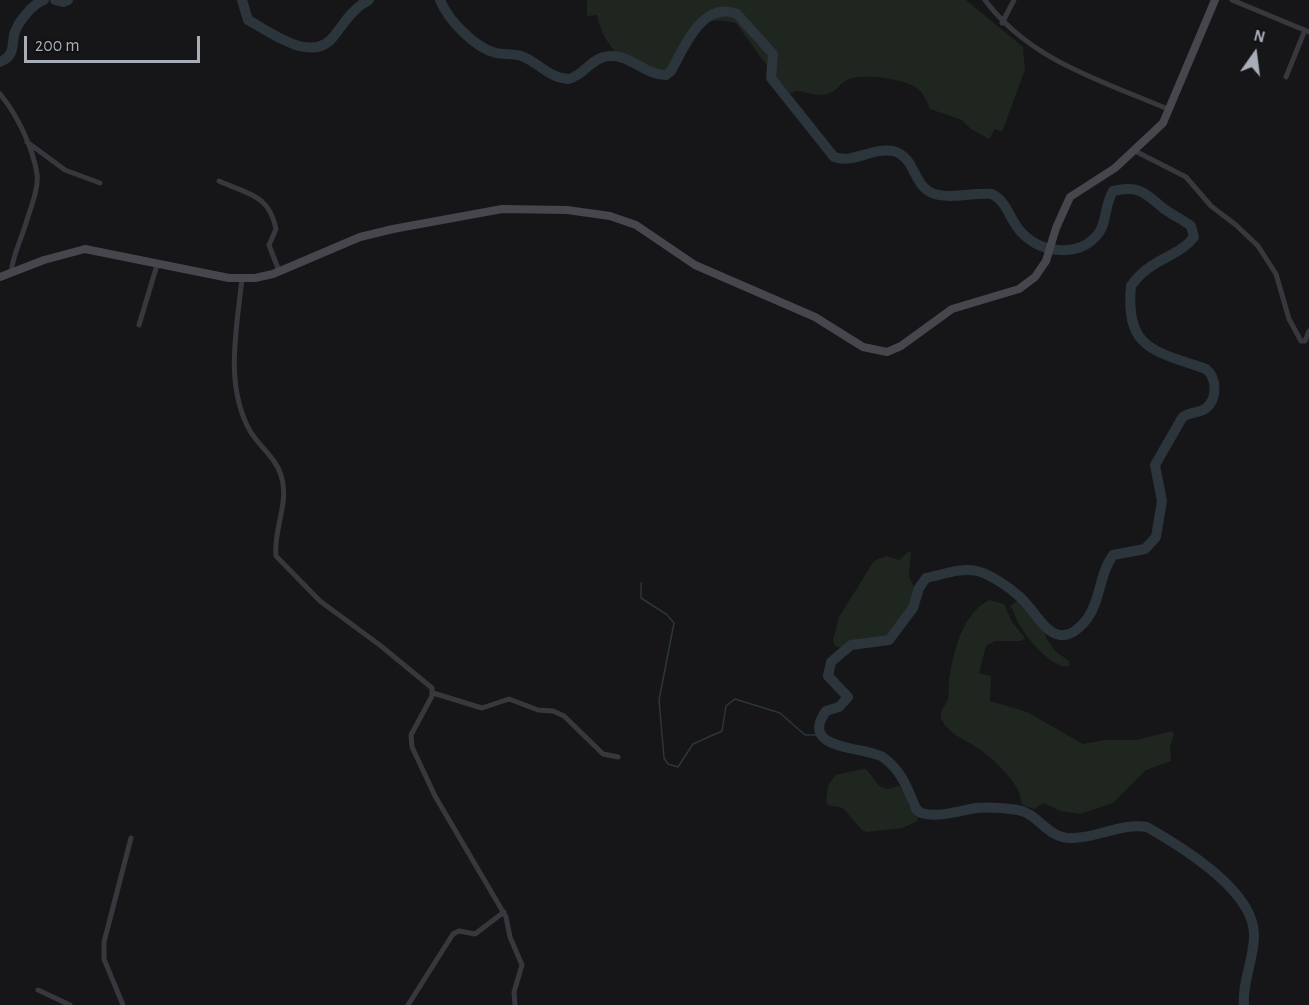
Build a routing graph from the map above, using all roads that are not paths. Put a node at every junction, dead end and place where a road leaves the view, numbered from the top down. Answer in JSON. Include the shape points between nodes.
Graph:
{"nodes":[{"id":1,"x":985,"y":0,"type":"edge"},
{"id":2,"x":1014,"y":0,"type":"edge"},
{"id":3,"x":1215,"y":0,"type":"edge"},
{"id":4,"x":1232,"y":0,"type":"edge"},
{"id":5,"x":1002,"y":23,"type":"junction"},
{"id":6,"x":1307,"y":31,"type":"edge"},
{"id":7,"x":1286,"y":76,"type":"dead end"},
{"id":8,"x":0,"y":94,"type":"edge"},
{"id":9,"x":1170,"y":110,"type":"junction"},
{"id":10,"x":26,"y":141,"type":"junction"},
{"id":11,"x":1136,"y":151,"type":"junction"},
{"id":12,"x":219,"y":181,"type":"dead end"},
{"id":13,"x":100,"y":183,"type":"dead end"},
{"id":14,"x":157,"y":265,"type":"junction"},
{"id":15,"x":279,"y":271,"type":"junction"},
{"id":16,"x":11,"y":272,"type":"junction"},
{"id":17,"x":0,"y":277,"type":"edge"},
{"id":18,"x":242,"y":278,"type":"junction"},
{"id":19,"x":139,"y":325,"type":"dead end"},
{"id":20,"x":1309,"y":331,"type":"edge"},
{"id":21,"x":433,"y":693,"type":"junction"},
{"id":22,"x":618,"y":757,"type":"dead end"},
{"id":23,"x":131,"y":838,"type":"dead end"},
{"id":24,"x":504,"y":912,"type":"junction"},
{"id":25,"x":38,"y":990,"type":"dead end"},
{"id":26,"x":70,"y":1005,"type":"edge"},
{"id":27,"x":123,"y":1005,"type":"edge"},
{"id":28,"x":408,"y":1005,"type":"edge"},
{"id":29,"x":515,"y":1005,"type":"edge"}],
"edges":[{"from":1,"to":5,"type":"street"},
{"from":2,"to":5,"type":"street"},
{"from":3,"to":9,"type":"street"},
{"from":4,"to":6,"type":"street"},
{"from":5,"to":9,"type":"street","via":[[1053,60]]},
{"from":6,"to":7,"type":"street"},
{"from":8,"to":10,"type":"street"},
{"from":9,"to":11,"type":"street","via":[[1158,130]]},
{"from":10,"to":13,"type":"street","via":[[65,170]]},
{"from":10,"to":16,"type":"street","via":[[37,174]]},
{"from":11,"to":15,"type":"street","via":[[1070,197],[1041,269],[1024,286],[952,309],[901,346],[886,352],[863,347],[815,317],[704,269],[636,225],[610,216],[567,210],[502,209],[393,229],[360,237]]},
{"from":11,"to":20,"type":"street","via":[[1186,177],[1211,206],[1246,233],[1266,255],[1276,274],[1285,308],[1301,341],[1305,341]]},
{"from":12,"to":15,"type":"street","via":[[257,195],[268,208],[276,230],[269,244]]},
{"from":14,"to":16,"type":"street","via":[[85,249]]},
{"from":14,"to":18,"type":"street"},
{"from":14,"to":19,"type":"street"},
{"from":15,"to":18,"type":"street"},
{"from":16,"to":17,"type":"street"},
{"from":18,"to":21,"type":"street","via":[[235,389],[250,430],[282,475],[284,499],[276,556],[320,601],[429,684]]},
{"from":21,"to":22,"type":"street","via":[[482,708],[509,699],[540,711],[556,712],[603,754]]},
{"from":21,"to":24,"type":"street","via":[[413,729],[412,747],[435,796]]},
{"from":23,"to":27,"type":"street","via":[[104,942],[104,959]]},
{"from":24,"to":28,"type":"street","via":[[475,934],[453,934]]},
{"from":24,"to":29,"type":"street","via":[[522,965],[514,992]]},
{"from":25,"to":26,"type":"street"}]}
